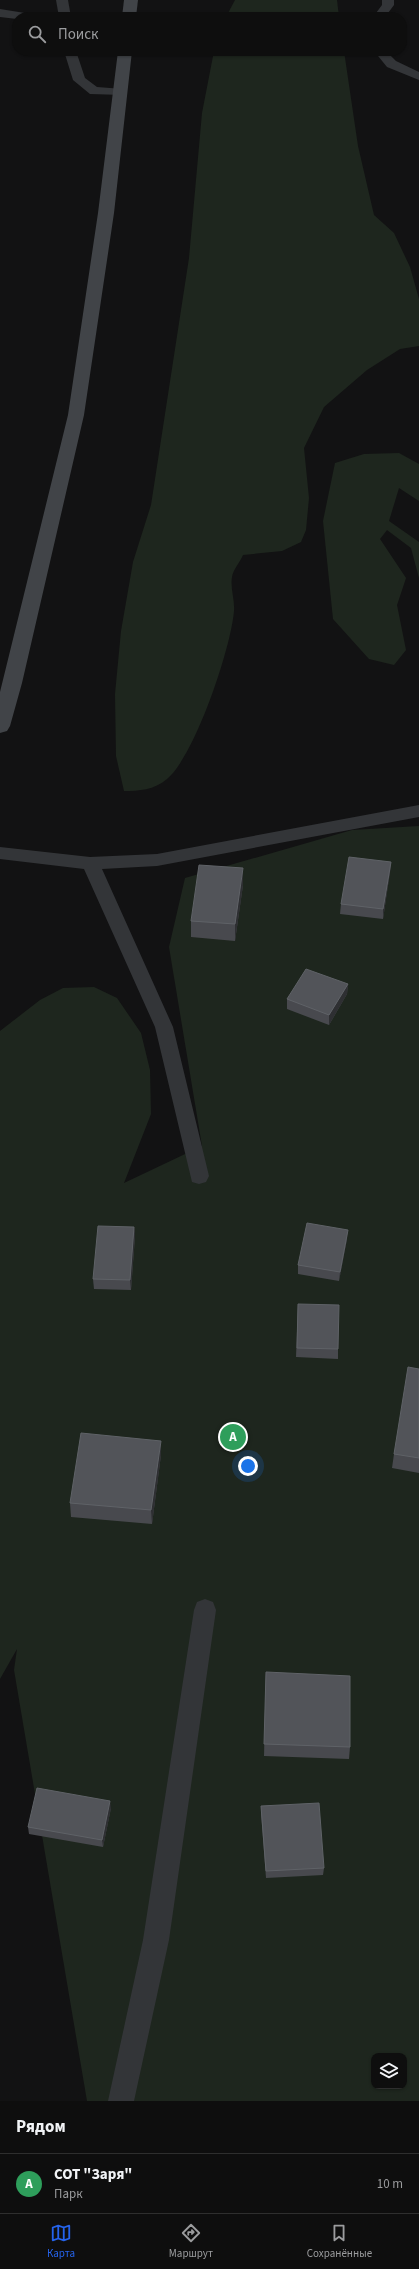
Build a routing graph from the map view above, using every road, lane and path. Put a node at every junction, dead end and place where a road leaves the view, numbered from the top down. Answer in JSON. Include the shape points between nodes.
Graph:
{"nodes":[{"id":1,"x":62,"y":0,"type":"edge"},
{"id":2,"x":131,"y":0,"type":"edge"},
{"id":3,"x":388,"y":0,"type":"edge"},
{"id":4,"x":64,"y":12,"type":"edge"},
{"id":5,"x":130,"y":12,"type":"edge"},
{"id":6,"x":383,"y":12,"type":"edge"},
{"id":7,"x":0,"y":13,"type":"edge"},
{"id":8,"x":12,"y":15,"type":"edge"},
{"id":9,"x":72,"y":56,"type":"edge"},
{"id":10,"x":124,"y":56,"type":"edge"},
{"id":11,"x":382,"y":56,"type":"edge"},
{"id":12,"x":419,"y":76,"type":"edge"},
{"id":13,"x":119,"y":92,"type":"junction"},
{"id":14,"x":0,"y":726,"type":"edge"},
{"id":15,"x":419,"y":811,"type":"edge"},
{"id":16,"x":0,"y":853,"type":"edge"},
{"id":17,"x":90,"y":863,"type":"junction"},
{"id":18,"x":199,"y":1176,"type":"dead end"},
{"id":19,"x":205,"y":1610,"type":"dead end"},
{"id":20,"x":120,"y":2101,"type":"edge"}],
"edges":[{"from":1,"to":4,"type":"lane"},
{"from":2,"to":5,"type":"main road"},
{"from":3,"to":6,"type":"lane","via":[[388,5]]},
{"from":7,"to":8,"type":"lane"},
{"from":9,"to":13,"type":"lane","via":[[79,80],[94,91]]},
{"from":10,"to":13,"type":"main road"},
{"from":11,"to":12,"type":"lane","via":[[404,72]]},
{"from":13,"to":14,"type":"main road","via":[[106,213],[76,415]]},
{"from":15,"to":17,"type":"lane","via":[[157,860]]},
{"from":16,"to":17,"type":"lane"},
{"from":17,"to":18,"type":"lane","via":[[164,1027]]},
{"from":19,"to":20,"type":"lane","via":[[156,1940]]}]}
